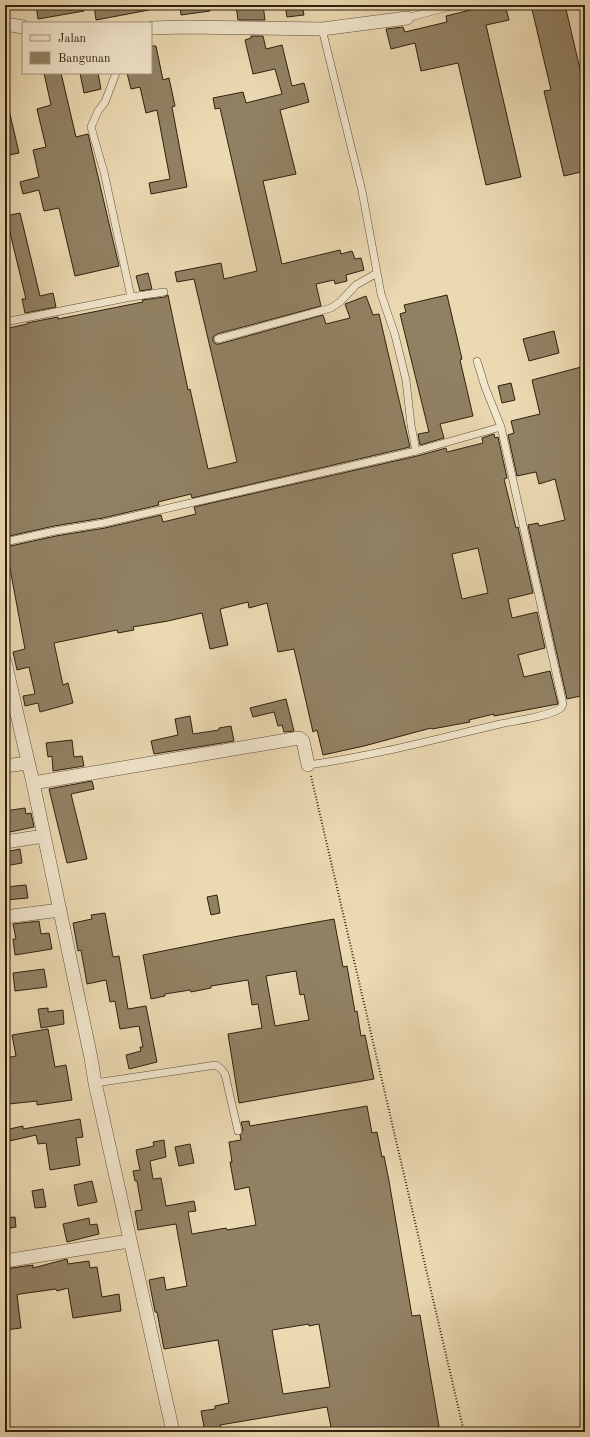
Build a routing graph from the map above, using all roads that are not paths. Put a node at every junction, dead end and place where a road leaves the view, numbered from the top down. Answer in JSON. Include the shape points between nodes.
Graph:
{"nodes":[{"id":1,"x":455,"y":5,"type":"edge"},
{"id":2,"x":407,"y":18,"type":"joint"},
{"id":3,"x":5,"y":24,"type":"edge"},
{"id":4,"x":22,"y":27,"type":"edge"},
{"id":5,"x":152,"y":28,"type":"edge"},
{"id":6,"x":322,"y":29,"type":"junction"},
{"id":7,"x":116,"y":74,"type":"edge"},
{"id":8,"x":377,"y":273,"type":"junction"},
{"id":9,"x":164,"y":292,"type":"dead end"},
{"id":10,"x":131,"y":297,"type":"junction"},
{"id":11,"x":5,"y":322,"type":"edge"},
{"id":12,"x":218,"y":339,"type":"dead end"},
{"id":13,"x":477,"y":361,"type":"dead end"},
{"id":14,"x":501,"y":427,"type":"junction"},
{"id":15,"x":416,"y":451,"type":"junction"},
{"id":16,"x":5,"y":542,"type":"edge"},
{"id":17,"x":5,"y":662,"type":"edge"},
{"id":18,"x":28,"y":763,"type":"junction"},
{"id":19,"x":5,"y":766,"type":"edge"},
{"id":20,"x":308,"y":766,"type":"joint"},
{"id":21,"x":33,"y":783,"type":"junction"},
{"id":22,"x":44,"y":836,"type":"junction"},
{"id":23,"x":5,"y":842,"type":"edge"},
{"id":24,"x":60,"y":910,"type":"junction"},
{"id":25,"x":5,"y":917,"type":"edge"},
{"id":26,"x":95,"y":1083,"type":"junction"},
{"id":27,"x":238,"y":1131,"type":"dead end"},
{"id":28,"x":129,"y":1241,"type":"junction"},
{"id":29,"x":5,"y":1261,"type":"edge"},
{"id":30,"x":173,"y":1432,"type":"edge"}],
"edges":[{"from":1,"to":2,"type":"lane"},
{"from":2,"to":6,"type":"street"},
{"from":3,"to":4,"type":"street"},
{"from":5,"to":6,"type":"street"},
{"from":6,"to":8,"type":"lane","via":[[362,190]]},
{"from":7,"to":10,"type":"lane","via":[[105,102],[91,127],[104,172]]},
{"from":8,"to":12,"type":"lane","via":[[356,285],[331,308]]},
{"from":8,"to":15,"type":"lane","via":[[406,380]]},
{"from":9,"to":10,"type":"lane"},
{"from":10,"to":11,"type":"lane"},
{"from":13,"to":14,"type":"lane"},
{"from":14,"to":15,"type":"lane"},
{"from":14,"to":20,"type":"lane","via":[[562,708],[554,713],[346,760]]},
{"from":15,"to":16,"type":"lane"},
{"from":17,"to":18,"type":"street"},
{"from":18,"to":19,"type":"street"},
{"from":18,"to":21,"type":"street"},
{"from":20,"to":21,"type":"street","via":[[303,741],[299,738]]},
{"from":21,"to":22,"type":"street"},
{"from":22,"to":23,"type":"street"},
{"from":22,"to":24,"type":"street"},
{"from":24,"to":25,"type":"street"},
{"from":24,"to":26,"type":"street"},
{"from":26,"to":27,"type":"lane","via":[[216,1065],[225,1074]]},
{"from":26,"to":28,"type":"street"},
{"from":28,"to":29,"type":"street"},
{"from":28,"to":30,"type":"street"}]}
